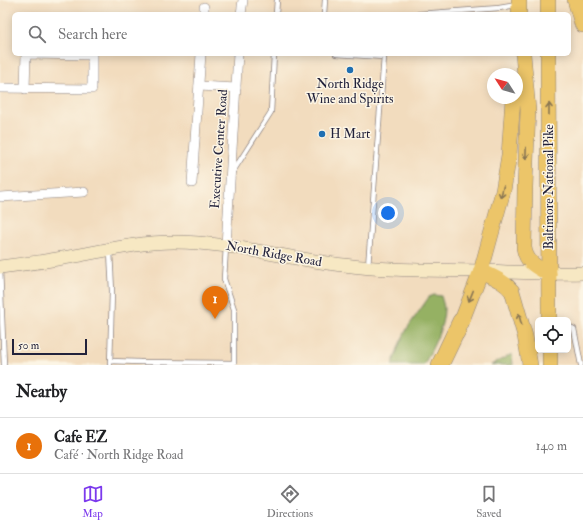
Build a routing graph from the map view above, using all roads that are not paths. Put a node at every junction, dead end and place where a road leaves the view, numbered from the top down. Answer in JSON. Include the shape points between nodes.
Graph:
{"nodes":[{"id":1,"x":243,"y":0,"type":"edge"},
{"id":2,"x":277,"y":0,"type":"edge"},
{"id":3,"x":325,"y":0,"type":"edge"},
{"id":4,"x":548,"y":0,"type":"edge"},
{"id":5,"x":576,"y":0,"type":"edge"},
{"id":6,"x":519,"y":8,"type":"edge"},
{"id":7,"x":241,"y":12,"type":"edge"},
{"id":8,"x":276,"y":12,"type":"edge"},
{"id":9,"x":324,"y":12,"type":"edge"},
{"id":10,"x":446,"y":12,"type":"edge"},
{"id":11,"x":548,"y":12,"type":"edge"},
{"id":12,"x":583,"y":24,"type":"edge"},
{"id":13,"x":26,"y":56,"type":"edge"},
{"id":14,"x":92,"y":56,"type":"edge"},
{"id":15,"x":201,"y":56,"type":"edge"},
{"id":16,"x":238,"y":56,"type":"edge"},
{"id":17,"x":274,"y":56,"type":"edge"},
{"id":18,"x":368,"y":56,"type":"edge"},
{"id":19,"x":516,"y":56,"type":"edge"},
{"id":20,"x":523,"y":56,"type":"edge"},
{"id":21,"x":548,"y":56,"type":"edge"},
{"id":22,"x":515,"y":68,"type":"edge"},
{"id":23,"x":199,"y":86,"type":"junction"},
{"id":24,"x":0,"y":88,"type":"edge"},
{"id":25,"x":25,"y":88,"type":"junction"},
{"id":26,"x":236,"y":88,"type":"junction"},
{"id":27,"x":513,"y":104,"type":"edge"},
{"id":28,"x":230,"y":176,"type":"junction"},
{"id":29,"x":192,"y":183,"type":"dead end"},
{"id":30,"x":84,"y":192,"type":"dead end"},
{"id":31,"x":0,"y":197,"type":"edge"},
{"id":32,"x":226,"y":245,"type":"junction"},
{"id":33,"x":110,"y":250,"type":"junction"},
{"id":34,"x":0,"y":266,"type":"edge"},
{"id":35,"x":368,"y":268,"type":"junction"},
{"id":36,"x":481,"y":271,"type":"junction"},
{"id":37,"x":583,"y":273,"type":"edge"},
{"id":38,"x":549,"y":274,"type":"junction"},
{"id":39,"x":549,"y":317,"type":"edge"},
{"id":40,"x":462,"y":321,"type":"junction"},
{"id":41,"x":571,"y":328,"type":"edge"},
{"id":42,"x":550,"y":353,"type":"edge"},
{"id":43,"x":110,"y":363,"type":"edge"},
{"id":44,"x":4,"y":365,"type":"edge"},
{"id":45,"x":440,"y":365,"type":"edge"},
{"id":46,"x":447,"y":365,"type":"edge"},
{"id":47,"x":530,"y":365,"type":"edge"},
{"id":48,"x":550,"y":365,"type":"edge"},
{"id":49,"x":581,"y":365,"type":"edge"}],
"edges":[{"from":1,"to":7,"type":"street"},
{"from":2,"to":8,"type":"lane"},
{"from":3,"to":9,"type":"lane"},
{"from":4,"to":11,"type":"main road"},
{"from":5,"to":12,"type":"highway"},
{"from":6,"to":10,"type":"lane"},
{"from":13,"to":25,"type":"street"},
{"from":14,"to":25,"type":"street","via":[[92,89]]},
{"from":15,"to":23,"type":"street"},
{"from":16,"to":26,"type":"street","name":"Executive Center Road"},
{"from":17,"to":28,"type":"lane","via":[[271,112]]},
{"from":18,"to":35,"type":"lane","via":[[384,57]]},
{"from":19,"to":22,"type":"main road"},
{"from":20,"to":38,"type":"main road","one_way":true,"via":[[528,110],[524,248],[530,262]]},
{"from":38,"to":21,"type":"main road","name":"Baltimore National Pike","one_way":true},
{"from":23,"to":26,"type":"street"},
{"from":23,"to":29,"type":"street"},
{"from":24,"to":25,"type":"street"},
{"from":26,"to":28,"type":"street","name":"Executive Center Road"},
{"from":27,"to":36,"type":"main road","one_way":true,"via":[[503,191]]},
{"from":28,"to":32,"type":"street","name":"Executive Center Road"},
{"from":30,"to":31,"type":"street"},
{"from":32,"to":33,"type":"street","name":"North Ridge Road","via":[[173,242]]},
{"from":32,"to":35,"type":"street","name":"North Ridge Road","via":[[323,263]]},
{"from":32,"to":43,"type":"lane","via":[[224,279],[234,309],[234,363]]},
{"from":33,"to":34,"type":"street","name":"North Ridge Road"},
{"from":33,"to":43,"type":"lane"},
{"from":34,"to":44,"type":"lane"},
{"from":35,"to":36,"type":"street","name":"North Ridge Road"},
{"from":36,"to":38,"type":"street","name":"North Ridge Road"},
{"from":36,"to":40,"type":"main road","one_way":true},
{"from":47,"to":36,"type":"main road","one_way":true,"via":[[512,291],[502,281]]},
{"from":37,"to":38,"type":"street","name":"North Ridge Road"},
{"from":38,"to":39,"type":"main road","name":"Baltimore National Pike"},
{"from":40,"to":45,"type":"highway"},
{"from":40,"to":46,"type":"main road"},
{"from":41,"to":49,"type":"lane","via":[[574,329]]},
{"from":42,"to":48,"type":"main road"}]}
